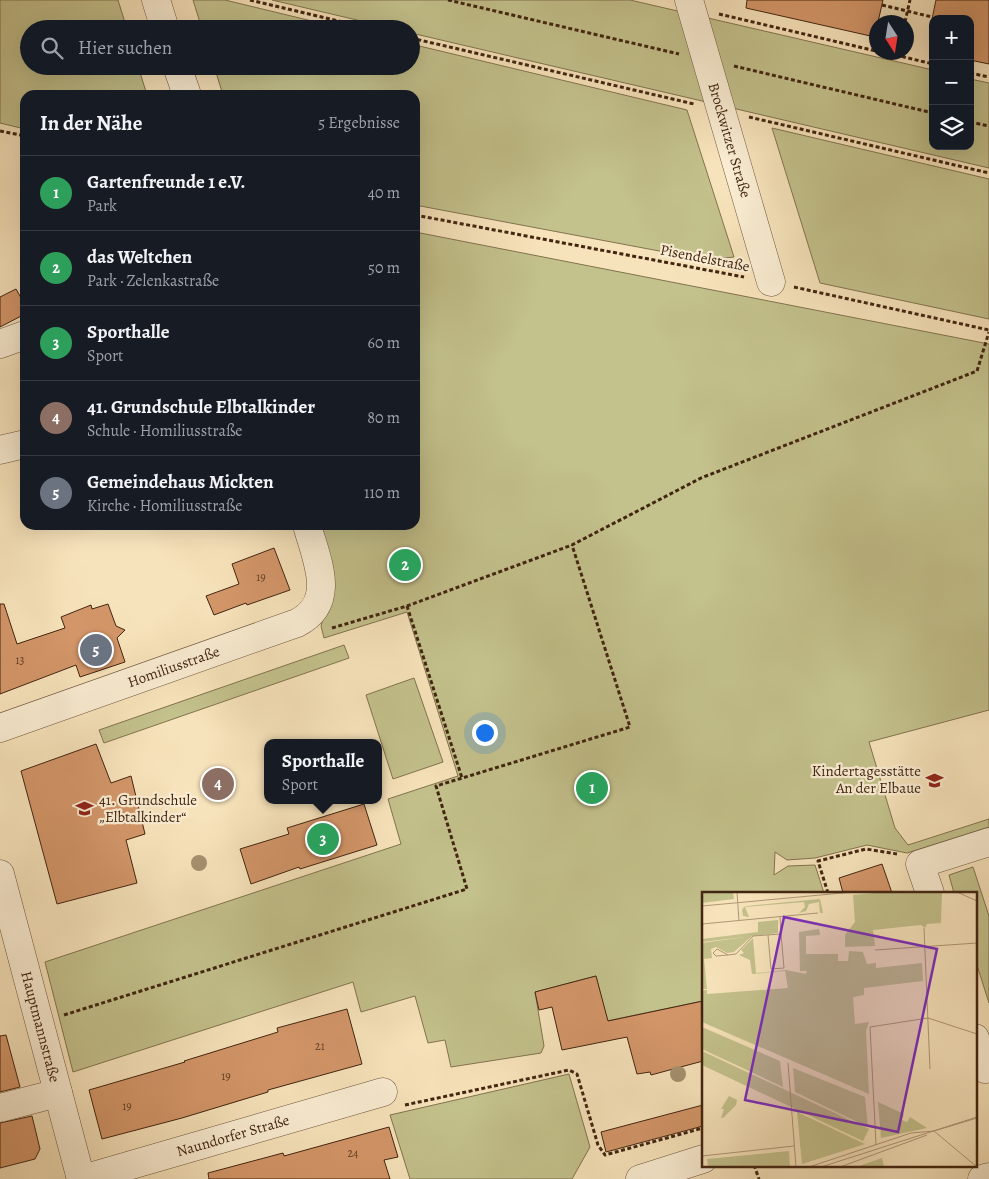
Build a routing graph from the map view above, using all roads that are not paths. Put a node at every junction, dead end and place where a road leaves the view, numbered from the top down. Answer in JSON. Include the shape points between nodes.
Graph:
{"nodes":[{"id":1,"x":156,"y":0,"type":"edge"},
{"id":2,"x":690,"y":4,"type":"edge"},
{"id":3,"x":162,"y":20,"type":"edge"},
{"id":4,"x":181,"y":75,"type":"edge"},
{"id":5,"x":185,"y":90,"type":"edge"},
{"id":6,"x":771,"y":282,"type":"road end"},
{"id":7,"x":20,"y":337,"type":"edge"},
{"id":8,"x":0,"y":344,"type":"edge"},
{"id":9,"x":20,"y":445,"type":"edge"},
{"id":10,"x":0,"y":450,"type":"edge"},
{"id":11,"x":307,"y":530,"type":"edge"},
{"id":12,"x":0,"y":728,"type":"edge"},
{"id":13,"x":989,"y":842,"type":"edge"},
{"id":14,"x":0,"y":874,"type":"edge"},
{"id":15,"x":930,"y":892,"type":"edge"},
{"id":16,"x":976,"y":1041,"type":"edge"},
{"id":17,"x":988,"y":1074,"type":"edge"},
{"id":18,"x":58,"y":1093,"type":"junction"},
{"id":19,"x":391,"y":1099,"type":"road end"},
{"id":20,"x":0,"y":1108,"type":"edge"},
{"id":21,"x":702,"y":1160,"type":"edge"},
{"id":22,"x":989,"y":1176,"type":"edge"},
{"id":23,"x":82,"y":1179,"type":"edge"},
{"id":24,"x":640,"y":1179,"type":"edge"},
{"id":25,"x":982,"y":1179,"type":"edge"}],
"edges":[{"from":1,"to":3,"type":"street"},
{"from":2,"to":6,"type":"street","name":"Brockwitzer Straße"},
{"from":4,"to":5,"type":"street"},
{"from":7,"to":8,"type":"street"},
{"from":9,"to":10,"type":"street"},
{"from":11,"to":12,"type":"street","name":"Homiliusstraße","via":[[322,581],[322,592],[314,611],[306,618]]},
{"from":13,"to":15,"type":"street","via":[[920,864]]},
{"from":14,"to":18,"type":"street","name":"Hauptmannstraße"},
{"from":16,"to":17,"type":"street"},
{"from":18,"to":20,"type":"street"},
{"from":18,"to":23,"type":"street","name":"Hauptmannstraße"},
{"from":19,"to":23,"type":"street","name":"Naundorfer Straße"},
{"from":21,"to":24,"type":"street"},
{"from":22,"to":25,"type":"street"}]}
